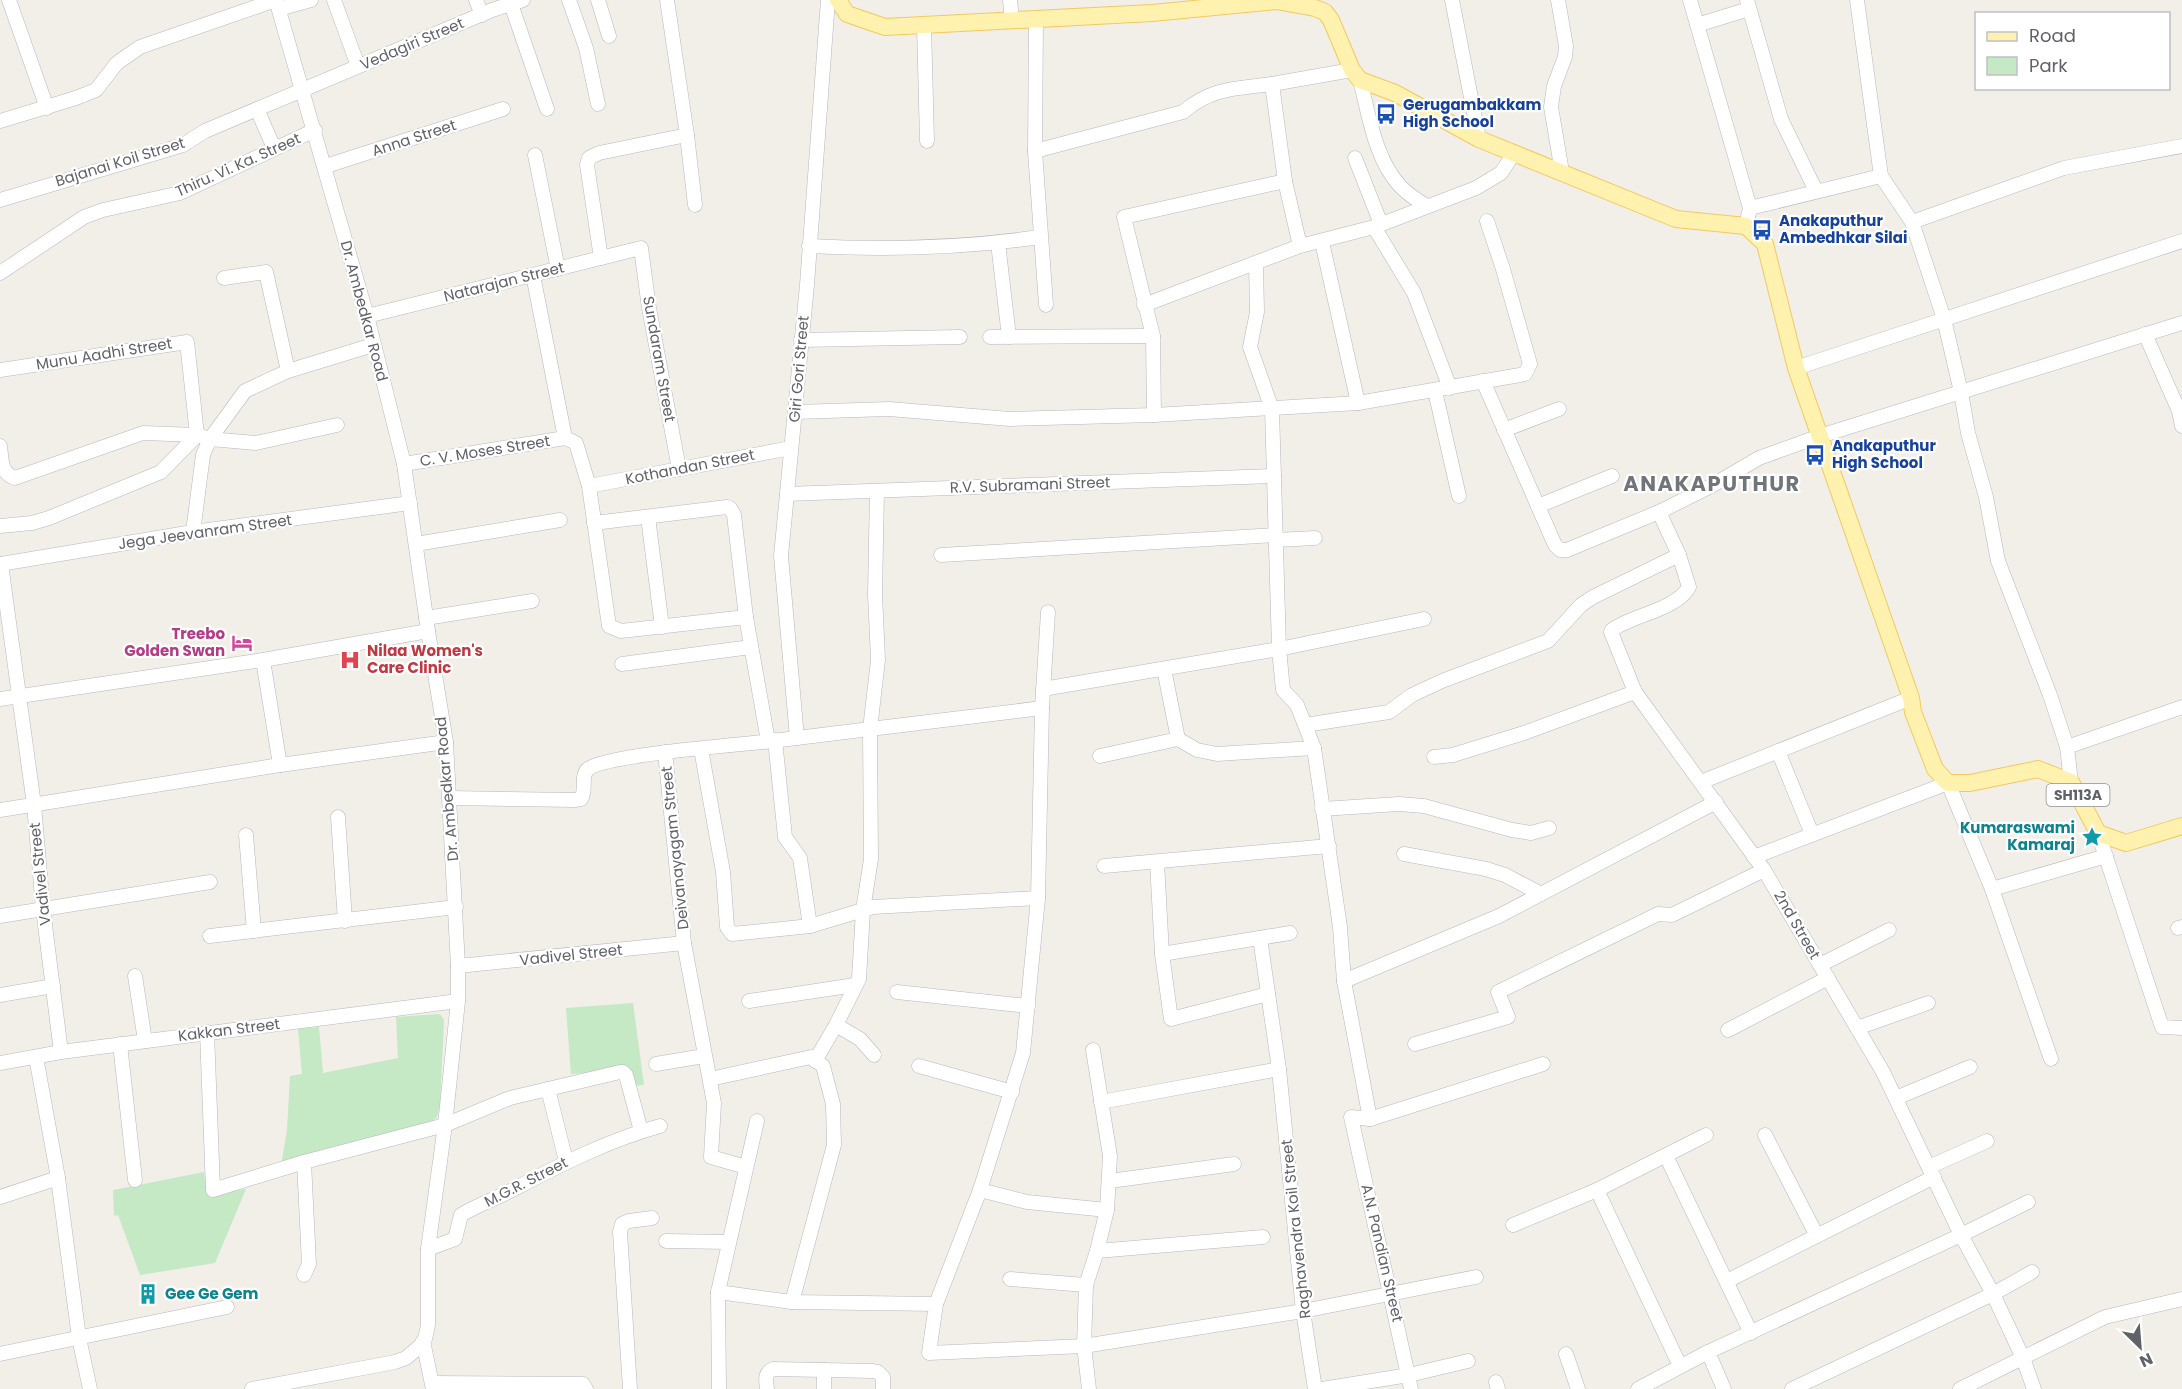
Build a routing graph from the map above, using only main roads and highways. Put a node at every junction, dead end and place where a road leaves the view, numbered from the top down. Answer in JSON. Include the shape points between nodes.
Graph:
{"nodes":[{"id":1,"x":838,"y":0,"type":"edge"},
{"id":2,"x":1324,"y":6,"type":"edge"},
{"id":3,"x":2182,"y":826,"type":"edge"}],
"edges":[{"from":1,"to":2,"type":"main road","via":[[847,14],[885,27],[1152,13],[1276,1]]},
{"from":2,"to":3,"type":"main road","number":"SH113A","via":[[1356,75],[1514,153],[1676,219],[1746,226],[1765,244],[1796,368],[1935,770],[1948,783],[1970,783],[2038,769],[2071,782],[2098,833],[2126,843]]}]}
